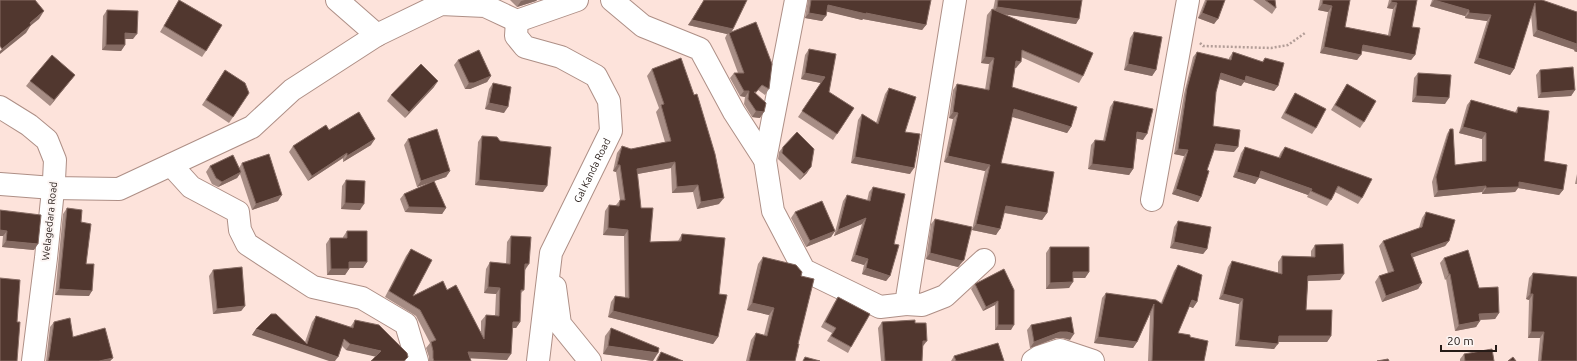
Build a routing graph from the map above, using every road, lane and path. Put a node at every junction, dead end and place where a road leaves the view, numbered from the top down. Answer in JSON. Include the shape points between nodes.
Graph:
{"nodes":[{"id":1,"x":337,"y":0,"type":"edge"},
{"id":2,"x":577,"y":0,"type":"edge"},
{"id":3,"x":612,"y":0,"type":"edge"},
{"id":4,"x":796,"y":0,"type":"edge"},
{"id":5,"x":955,"y":0,"type":"edge"},
{"id":6,"x":1188,"y":0,"type":"edge"},
{"id":7,"x":517,"y":21,"type":"junction"},
{"id":8,"x":1183,"y":30,"type":"junction"},
{"id":9,"x":1305,"y":33,"type":"dead end"},
{"id":10,"x":376,"y":36,"type":"junction"},
{"id":11,"x":0,"y":107,"type":"edge"},
{"id":12,"x":765,"y":160,"type":"junction"},
{"id":13,"x":171,"y":165,"type":"junction"},
{"id":14,"x":0,"y":184,"type":"edge"},
{"id":15,"x":53,"y":188,"type":"junction"},
{"id":16,"x":1152,"y":200,"type":"dead end"},
{"id":17,"x":551,"y":253,"type":"junction"},
{"id":18,"x":984,"y":260,"type":"dead end"},
{"id":19,"x":906,"y":304,"type":"junction"},
{"id":20,"x":33,"y":361,"type":"edge"},
{"id":21,"x":417,"y":361,"type":"edge"},
{"id":22,"x":538,"y":361,"type":"edge"},
{"id":23,"x":590,"y":361,"type":"edge"},
{"id":24,"x":1033,"y":361,"type":"edge"},
{"id":25,"x":1093,"y":361,"type":"edge"}],
"edges":[{"from":1,"to":10,"type":"street"},
{"from":2,"to":7,"type":"street"},
{"from":3,"to":12,"type":"street","via":[[643,26],[700,49],[734,112]]},
{"from":4,"to":12,"type":"street"},
{"from":5,"to":19,"type":"street"},
{"from":6,"to":8,"type":"street"},
{"from":7,"to":10,"type":"street","via":[[485,6],[441,4]]},
{"from":7,"to":17,"type":"street","name":"Gal Kanda Road","via":[[516,36],[525,47],[561,57],[596,76],[609,101],[611,131]]},
{"from":8,"to":9,"type":"path","via":[[1204,46],[1271,48],[1288,45]]},
{"from":8,"to":16,"type":"street"},
{"from":10,"to":13,"type":"street","via":[[292,90],[252,127]]},
{"from":11,"to":15,"type":"street","name":"Welagedara Road","via":[[47,140],[55,160]]},
{"from":12,"to":19,"type":"street","via":[[773,211],[804,270],[880,307]]},
{"from":13,"to":15,"type":"street","via":[[119,189]]},
{"from":13,"to":21,"type":"street","via":[[191,187],[238,212],[240,230],[246,244],[313,287],[362,298],[406,324]]},
{"from":14,"to":15,"type":"street"},
{"from":15,"to":20,"type":"street","name":"Welagedara Road"},
{"from":17,"to":22,"type":"street","name":"Gal Kanda Road"},
{"from":17,"to":23,"type":"street","via":[[560,324]]},
{"from":18,"to":19,"type":"street","via":[[945,296],[922,305]]},
{"from":24,"to":25,"type":"street","via":[[1060,350]]}]}
